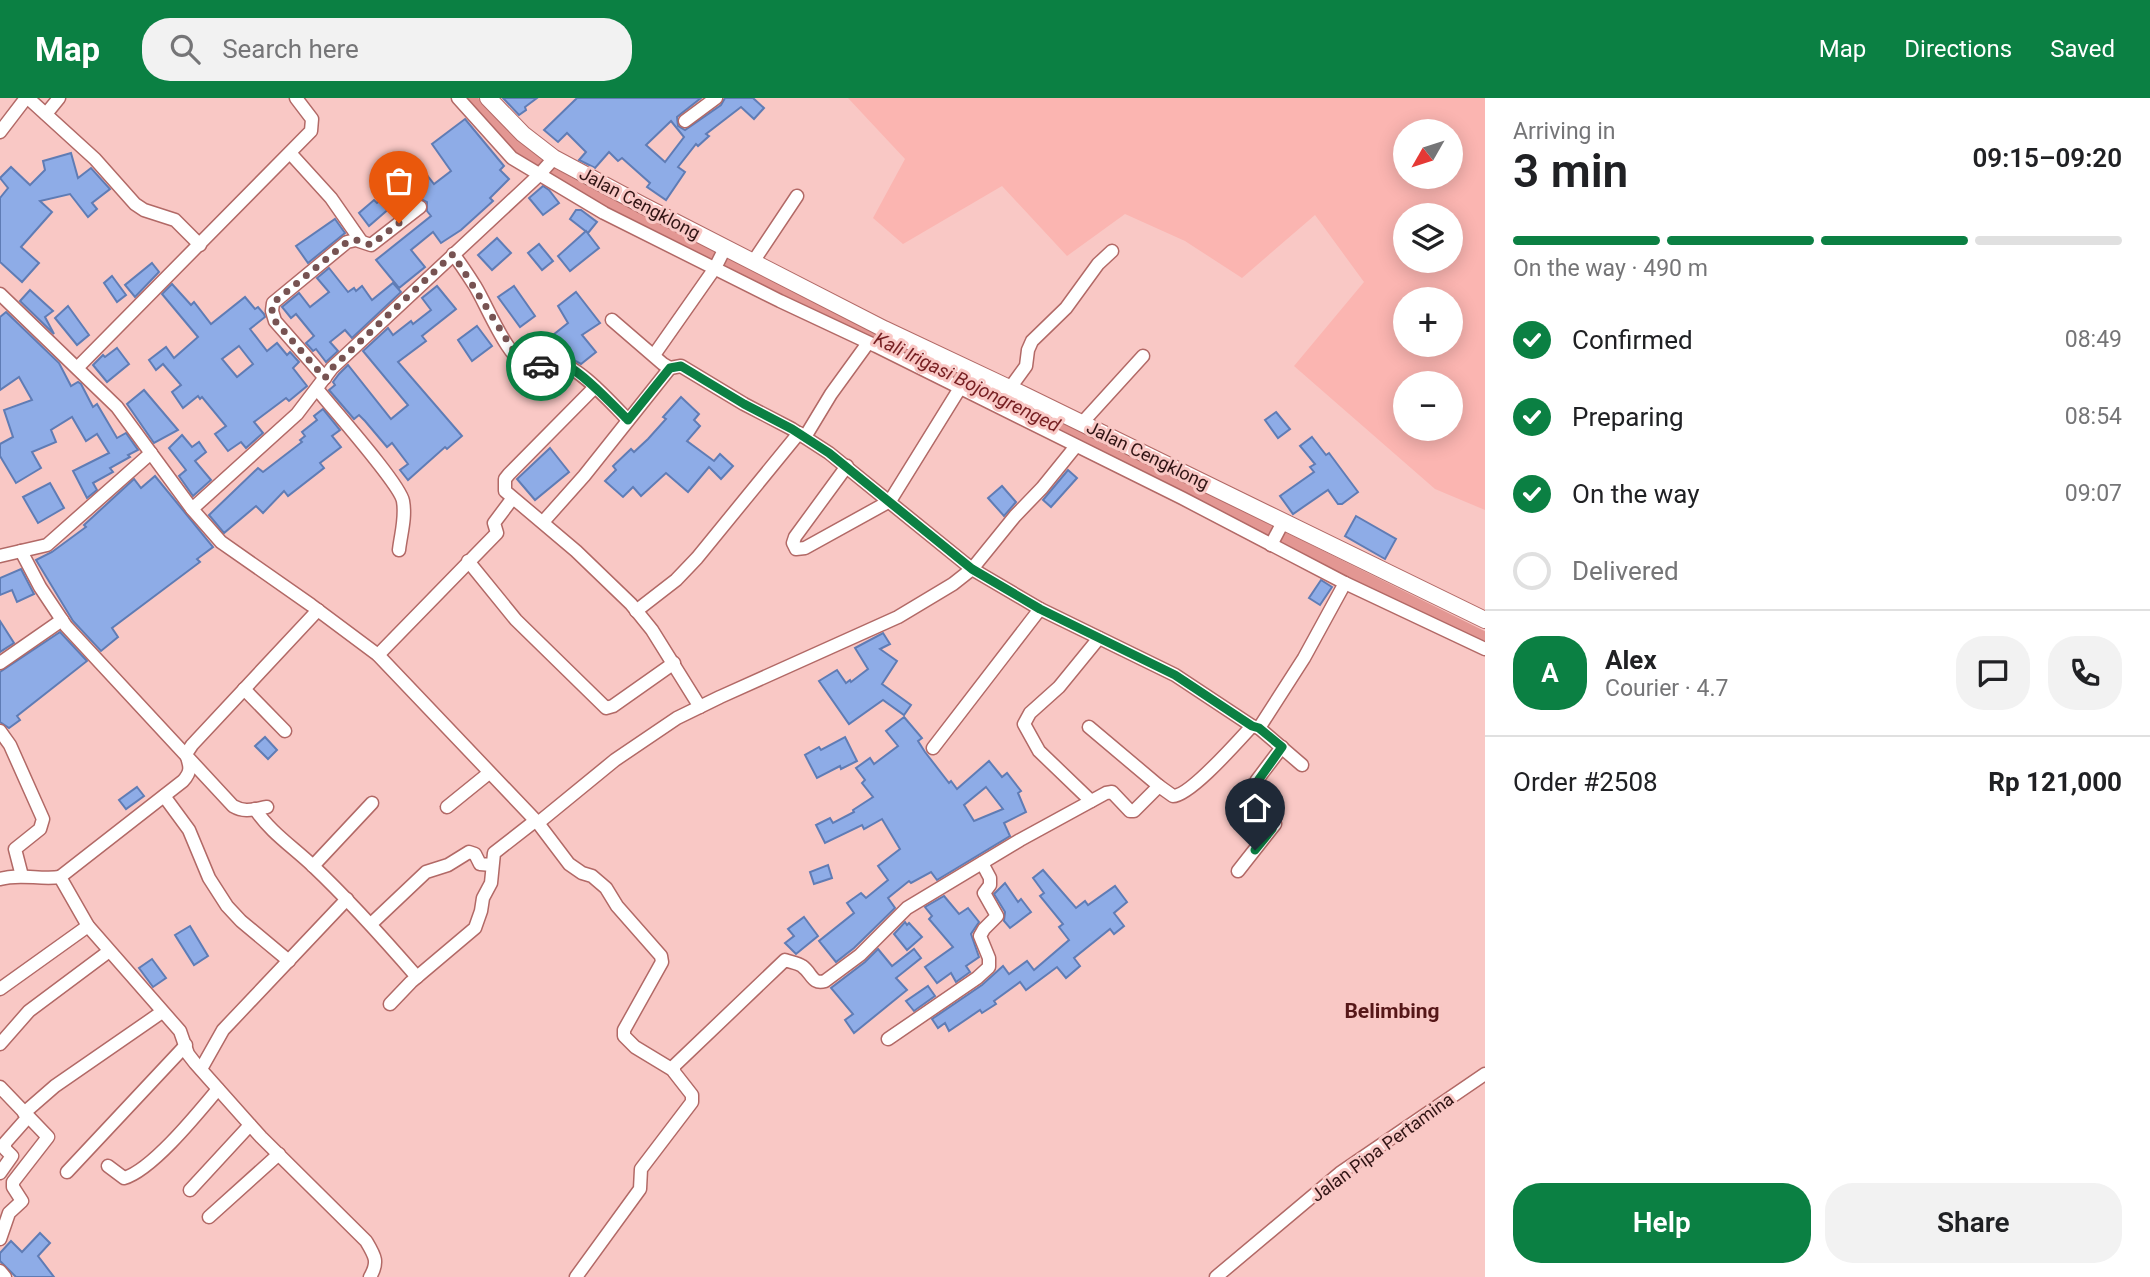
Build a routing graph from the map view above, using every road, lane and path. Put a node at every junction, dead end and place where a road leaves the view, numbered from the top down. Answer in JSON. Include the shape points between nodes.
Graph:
{"nodes":[{"id":1,"x":27,"y":98,"type":"edge"},
{"id":2,"x":59,"y":98,"type":"edge"},
{"id":3,"x":296,"y":98,"type":"edge"},
{"id":4,"x":458,"y":98,"type":"edge"},
{"id":5,"x":488,"y":98,"type":"edge"},
{"id":6,"x":716,"y":98,"type":"edge"},
{"id":7,"x":46,"y":114,"type":"junction"},
{"id":8,"x":685,"y":121,"type":"dead end"},
{"id":9,"x":0,"y":132,"type":"edge"},
{"id":10,"x":291,"y":154,"type":"junction"},
{"id":11,"x":552,"y":159,"type":"junction"},
{"id":12,"x":540,"y":173,"type":"junction"},
{"id":13,"x":797,"y":196,"type":"dead end"},
{"id":14,"x":420,"y":207,"type":"dead end"},
{"id":15,"x":361,"y":241,"type":"junction"},
{"id":16,"x":200,"y":244,"type":"junction"},
{"id":17,"x":1112,"y":251,"type":"dead end"},
{"id":18,"x":453,"y":254,"type":"junction"},
{"id":19,"x":720,"y":259,"type":"junction"},
{"id":20,"x":753,"y":262,"type":"junction"},
{"id":21,"x":790,"y":284,"type":"junction"},
{"id":22,"x":781,"y":300,"type":"junction"},
{"id":23,"x":2,"y":301,"type":"edge"},
{"id":24,"x":832,"y":315,"type":"junction"},
{"id":25,"x":612,"y":320,"type":"dead end"},
{"id":26,"x":877,"y":339,"type":"junction"},
{"id":27,"x":654,"y":355,"type":"junction"},
{"id":28,"x":1143,"y":356,"type":"dead end"},
{"id":29,"x":78,"y":367,"type":"junction"},
{"id":30,"x":670,"y":368,"type":"junction"},
{"id":31,"x":321,"y":384,"type":"junction"},
{"id":32,"x":595,"y":387,"type":"junction"},
{"id":33,"x":960,"y":388,"type":"junction"},
{"id":34,"x":1015,"y":402,"type":"junction"},
{"id":35,"x":628,"y":420,"type":"junction"},
{"id":36,"x":1082,"y":423,"type":"junction"},
{"id":37,"x":802,"y":435,"type":"junction"},
{"id":38,"x":1076,"y":446,"type":"junction"},
{"id":39,"x":151,"y":453,"type":"junction"},
{"id":40,"x":847,"y":466,"type":"junction"},
{"id":41,"x":512,"y":499,"type":"junction"},
{"id":42,"x":890,"y":501,"type":"junction"},
{"id":43,"x":192,"y":509,"type":"junction"},
{"id":44,"x":543,"y":522,"type":"junction"},
{"id":45,"x":1281,"y":524,"type":"junction"},
{"id":46,"x":1271,"y":543,"type":"junction"},
{"id":47,"x":398,"y":550,"type":"dead end"},
{"id":48,"x":21,"y":551,"type":"junction"},
{"id":49,"x":0,"y":556,"type":"edge"},
{"id":50,"x":468,"y":561,"type":"junction"},
{"id":51,"x":972,"y":569,"type":"junction"},
{"id":52,"x":1345,"y":583,"type":"junction"},
{"id":53,"x":1040,"y":609,"type":"junction"},
{"id":54,"x":318,"y":610,"type":"junction"},
{"id":55,"x":636,"y":611,"type":"junction"},
{"id":56,"x":62,"y":620,"type":"junction"},
{"id":57,"x":1485,"y":620,"type":"edge"},
{"id":58,"x":1099,"y":638,"type":"junction"},
{"id":59,"x":1485,"y":649,"type":"edge"},
{"id":60,"x":378,"y":655,"type":"junction"},
{"id":61,"x":0,"y":663,"type":"edge"},
{"id":62,"x":674,"y":663,"type":"junction"},
{"id":63,"x":244,"y":689,"type":"junction"},
{"id":64,"x":700,"y":707,"type":"junction"},
{"id":65,"x":1088,"y":727,"type":"dead end"},
{"id":66,"x":1256,"y":727,"type":"junction"},
{"id":67,"x":0,"y":731,"type":"edge"},
{"id":68,"x":285,"y":731,"type":"dead end"},
{"id":69,"x":1282,"y":747,"type":"junction"},
{"id":70,"x":933,"y":748,"type":"dead end"},
{"id":71,"x":186,"y":754,"type":"junction"},
{"id":72,"x":1302,"y":765,"type":"dead end"},
{"id":73,"x":489,"y":773,"type":"junction"},
{"id":74,"x":1159,"y":786,"type":"junction"},
{"id":75,"x":164,"y":796,"type":"junction"},
{"id":76,"x":1091,"y":801,"type":"junction"},
{"id":77,"x":372,"y":803,"type":"dead end"},
{"id":78,"x":447,"y":807,"type":"dead end"},
{"id":79,"x":536,"y":822,"type":"junction"},
{"id":80,"x":982,"y":863,"type":"junction"},
{"id":81,"x":492,"y":865,"type":"junction"},
{"id":82,"x":313,"y":866,"type":"junction"},
{"id":83,"x":1238,"y":871,"type":"dead end"},
{"id":84,"x":22,"y":876,"type":"junction"},
{"id":85,"x":60,"y":877,"type":"junction"},
{"id":86,"x":0,"y":879,"type":"edge"},
{"id":87,"x":347,"y":899,"type":"junction"},
{"id":88,"x":371,"y":924,"type":"junction"},
{"id":89,"x":88,"y":926,"type":"junction"},
{"id":90,"x":108,"y":952,"type":"junction"},
{"id":91,"x":289,"y":961,"type":"junction"},
{"id":92,"x":417,"y":977,"type":"junction"},
{"id":93,"x":0,"y":989,"type":"edge"},
{"id":94,"x":390,"y":1004,"type":"dead end"},
{"id":95,"x":162,"y":1012,"type":"junction"},
{"id":96,"x":888,"y":1039,"type":"dead end"},
{"id":97,"x":0,"y":1044,"type":"edge"},
{"id":98,"x":186,"y":1045,"type":"junction"},
{"id":99,"x":201,"y":1069,"type":"junction"},
{"id":100,"x":673,"y":1070,"type":"junction"},
{"id":101,"x":1485,"y":1074,"type":"edge"},
{"id":102,"x":0,"y":1087,"type":"edge"},
{"id":103,"x":218,"y":1089,"type":"junction"},
{"id":104,"x":26,"y":1115,"type":"junction"},
{"id":105,"x":250,"y":1125,"type":"junction"},
{"id":106,"x":279,"y":1154,"type":"junction"},
{"id":107,"x":108,"y":1166,"type":"dead end"},
{"id":108,"x":67,"y":1172,"type":"dead end"},
{"id":109,"x":0,"y":1173,"type":"edge"},
{"id":110,"x":0,"y":1180,"type":"edge"},
{"id":111,"x":13,"y":1187,"type":"junction"},
{"id":112,"x":190,"y":1190,"type":"dead end"},
{"id":113,"x":209,"y":1217,"type":"dead end"},
{"id":114,"x":0,"y":1239,"type":"edge"},
{"id":115,"x":0,"y":1271,"type":"edge"},
{"id":116,"x":5,"y":1277,"type":"edge"},
{"id":117,"x":370,"y":1277,"type":"edge"},
{"id":118,"x":576,"y":1277,"type":"edge"},
{"id":119,"x":1216,"y":1277,"type":"edge"}],
"edges":[{"from":1,"to":7,"type":"street"},
{"from":1,"to":9,"type":"street"},
{"from":2,"to":7,"type":"street"},
{"from":3,"to":10,"type":"street","via":[[310,114],[313,127]]},
{"from":4,"to":12,"type":"street","via":[[512,158]]},
{"from":5,"to":11,"type":"main road","name":"Jalan Cengklong"},
{"from":6,"to":8,"type":"street"},
{"from":7,"to":16,"type":"street","via":[[135,204],[175,220]]},
{"from":10,"to":15,"type":"street","via":[[331,198]]},
{"from":10,"to":16,"type":"street"},
{"from":11,"to":12,"type":"street"},
{"from":11,"to":19,"type":"main road","name":"Jalan Cengklong"},
{"from":12,"to":18,"type":"street"},
{"from":12,"to":19,"type":"street","via":[[604,213]]},
{"from":13,"to":20,"type":"street"},
{"from":14,"to":15,"type":"street","via":[[371,245]]},
{"from":15,"to":31,"type":"street","via":[[347,242],[276,298],[272,307],[275,321]]},
{"from":16,"to":29,"type":"street"},
{"from":17,"to":34,"type":"street","via":[[1032,341]]},
{"from":18,"to":31,"type":"street","via":[[332,368]]},
{"from":18,"to":32,"type":"street","via":[[524,365],[533,371],[558,362]]},
{"from":19,"to":20,"type":"main road","name":"Jalan Cengklong"},
{"from":19,"to":22,"type":"street"},
{"from":19,"to":27,"type":"street"},
{"from":20,"to":21,"type":"main road","name":"Jalan Cengklong"},
{"from":21,"to":22,"type":"street"},
{"from":21,"to":24,"type":"main road","name":"Jalan Cengklong"},
{"from":22,"to":24,"type":"street"},
{"from":23,"to":29,"type":"street"},
{"from":24,"to":26,"type":"main road","name":"Jalan Cengklong"},
{"from":25,"to":27,"type":"street"},
{"from":26,"to":33,"type":"street"},
{"from":26,"to":34,"type":"main road","name":"Jalan Cengklong"},
{"from":26,"to":37,"type":"street"},
{"from":27,"to":30,"type":"street"},
{"from":28,"to":36,"type":"street"},
{"from":29,"to":39,"type":"street","via":[[117,407]]},
{"from":30,"to":35,"type":"street"},
{"from":30,"to":37,"type":"street","via":[[681,366]]},
{"from":31,"to":43,"type":"street","via":[[297,414]]},
{"from":31,"to":47,"type":"street","via":[[403,499],[404,526]]},
{"from":32,"to":35,"type":"street"},
{"from":32,"to":41,"type":"street","via":[[509,474],[504,487]]},
{"from":33,"to":34,"type":"street"},
{"from":33,"to":42,"type":"street"},
{"from":34,"to":36,"type":"main road","name":"Jalan Cengklong"},
{"from":34,"to":38,"type":"street"},
{"from":35,"to":44,"type":"street"},
{"from":36,"to":45,"type":"main road","name":"Jalan Cengklong"},
{"from":37,"to":40,"type":"street"},
{"from":37,"to":55,"type":"street","via":[[697,558]]},
{"from":38,"to":46,"type":"street"},
{"from":38,"to":51,"type":"street"},
{"from":39,"to":43,"type":"street"},
{"from":39,"to":48,"type":"street","via":[[47,545]]},
{"from":40,"to":42,"type":"street"},
{"from":40,"to":42,"type":"street","via":[[794,537],[796,549]]},
{"from":41,"to":44,"type":"street"},
{"from":41,"to":50,"type":"street","via":[[494,523],[496,533]]},
{"from":42,"to":51,"type":"street"},
{"from":43,"to":54,"type":"street","via":[[221,542]]},
{"from":44,"to":55,"type":"street"},
{"from":45,"to":46,"type":"street"},
{"from":45,"to":57,"type":"main road","name":"Jalan Cengklong"},
{"from":46,"to":52,"type":"street"},
{"from":48,"to":49,"type":"street"},
{"from":48,"to":56,"type":"street"},
{"from":50,"to":60,"type":"street"},
{"from":50,"to":62,"type":"street","via":[[516,620],[606,708]]},
{"from":51,"to":53,"type":"street"},
{"from":51,"to":64,"type":"street","via":[[898,617]]},
{"from":52,"to":59,"type":"street"},
{"from":52,"to":66,"type":"street","via":[[1304,657]]},
{"from":53,"to":58,"type":"street"},
{"from":53,"to":70,"type":"street"},
{"from":54,"to":60,"type":"street"},
{"from":54,"to":63,"type":"street"},
{"from":55,"to":62,"type":"street"},
{"from":56,"to":61,"type":"street"},
{"from":56,"to":71,"type":"street"},
{"from":58,"to":66,"type":"street","via":[[1175,675]]},
{"from":58,"to":76,"type":"street","via":[[1024,724],[1040,751]]},
{"from":60,"to":73,"type":"street"},
{"from":62,"to":64,"type":"street"},
{"from":63,"to":68,"type":"street"},
{"from":63,"to":71,"type":"street"},
{"from":64,"to":79,"type":"street","via":[[615,760]]},
{"from":65,"to":74,"type":"street"},
{"from":66,"to":69,"type":"street"},
{"from":66,"to":74,"type":"street","via":[[1180,795],[1172,796]]},
{"from":67,"to":84,"type":"street","via":[[43,822],[15,849]]},
{"from":69,"to":72,"type":"street"},
{"from":69,"to":83,"type":"street","via":[[1251,793],[1275,824]]},
{"from":71,"to":75,"type":"street","via":[[189,774]]},
{"from":71,"to":82,"type":"street","via":[[233,806],[241,811],[261,808],[269,827]]},
{"from":73,"to":78,"type":"street"},
{"from":73,"to":79,"type":"street"},
{"from":74,"to":76,"type":"street","via":[[1134,811],[1112,792]]},
{"from":75,"to":85,"type":"street"},
{"from":75,"to":91,"type":"street","via":[[189,830],[227,905]]},
{"from":76,"to":80,"type":"street"},
{"from":77,"to":82,"type":"street"},
{"from":79,"to":81,"type":"street","via":[[500,847]]},
{"from":79,"to":100,"type":"street","via":[[569,864],[606,888],[661,956],[624,1036]]},
{"from":80,"to":96,"type":"street","via":[[990,878],[984,893],[997,916],[980,936],[989,967]]},
{"from":80,"to":100,"type":"street","via":[[907,908],[860,955],[821,983],[803,966],[785,960]]},
{"from":81,"to":88,"type":"street","via":[[480,864],[469,852],[448,865],[430,869]]},
{"from":81,"to":92,"type":"street","via":[[491,883],[475,928]]},
{"from":82,"to":87,"type":"street"},
{"from":84,"to":85,"type":"street"},
{"from":84,"to":86,"type":"street"},
{"from":85,"to":89,"type":"street"},
{"from":87,"to":88,"type":"street"},
{"from":87,"to":91,"type":"street"},
{"from":88,"to":92,"type":"street"},
{"from":89,"to":90,"type":"street"},
{"from":89,"to":93,"type":"street"},
{"from":90,"to":95,"type":"street"},
{"from":90,"to":97,"type":"street","via":[[29,1011]]},
{"from":91,"to":99,"type":"street","via":[[223,1030]]},
{"from":92,"to":94,"type":"street"},
{"from":95,"to":98,"type":"street"},
{"from":95,"to":104,"type":"street","via":[[55,1086]]},
{"from":98,"to":99,"type":"street"},
{"from":98,"to":108,"type":"street"},
{"from":99,"to":103,"type":"street"},
{"from":100,"to":118,"type":"street","via":[[692,1095],[692,1102],[641,1169],[640,1189]]},
{"from":101,"to":119,"type":"street","name":"Jalan Pipa Pertamina","via":[[1340,1173]]},
{"from":102,"to":104,"type":"street"},
{"from":103,"to":105,"type":"street"},
{"from":103,"to":107,"type":"street","via":[[135,1173],[124,1178]]},
{"from":104,"to":109,"type":"street","via":[[5,1143],[12,1156]]},
{"from":104,"to":111,"type":"street","via":[[48,1137]]},
{"from":105,"to":106,"type":"street"},
{"from":105,"to":112,"type":"street"},
{"from":106,"to":113,"type":"street"},
{"from":106,"to":117,"type":"street","via":[[366,1241],[377,1258]]},
{"from":110,"to":111,"type":"street"},
{"from":111,"to":114,"type":"street","via":[[22,1201],[9,1213]]},
{"from":115,"to":116,"type":"street"}]}
